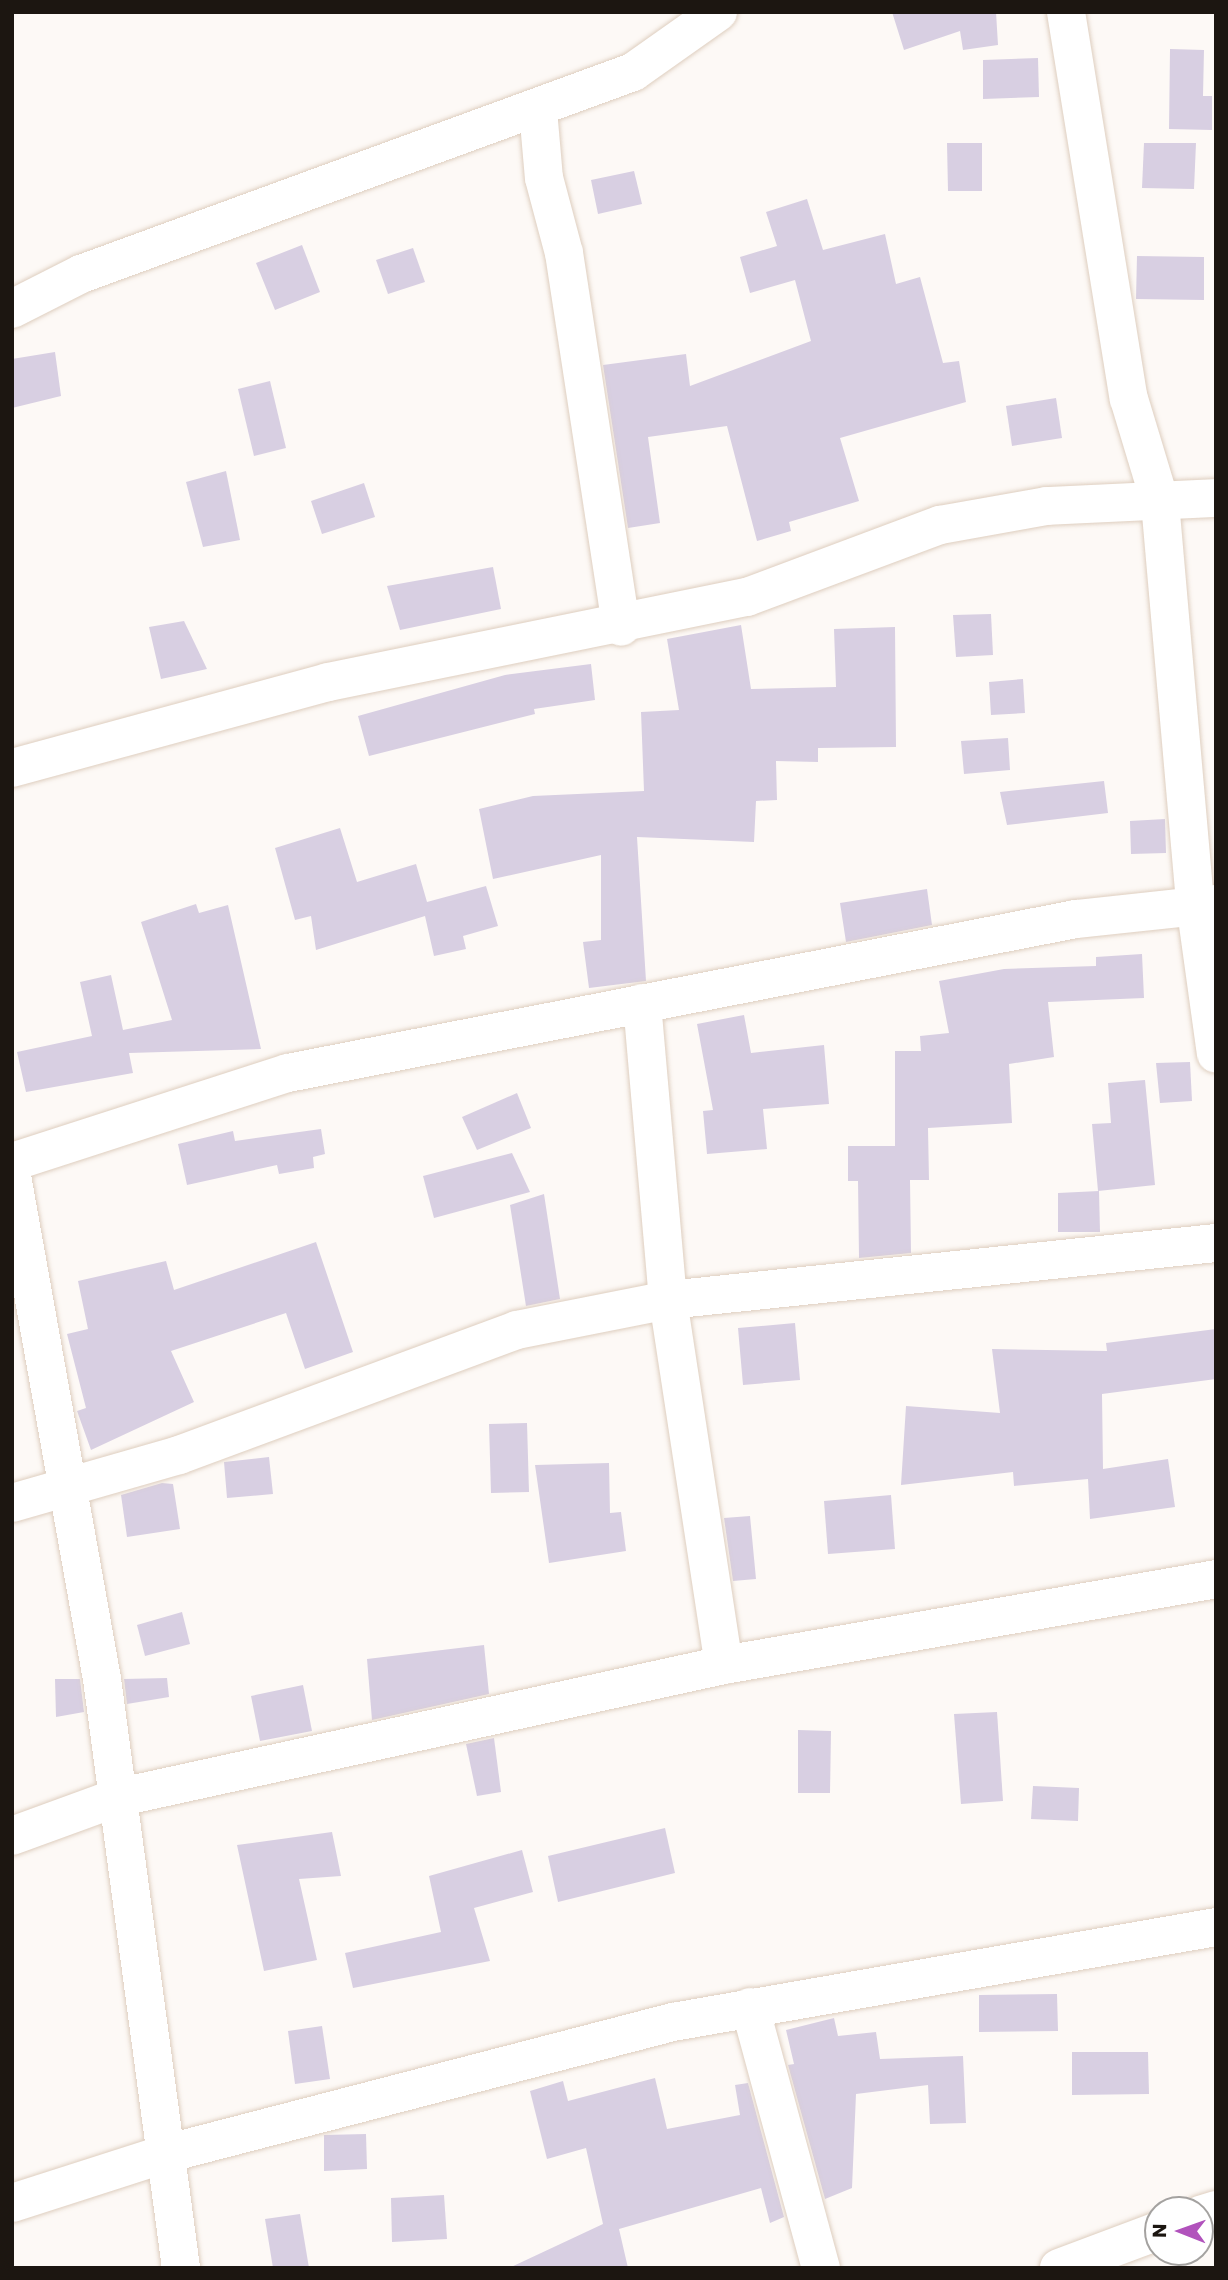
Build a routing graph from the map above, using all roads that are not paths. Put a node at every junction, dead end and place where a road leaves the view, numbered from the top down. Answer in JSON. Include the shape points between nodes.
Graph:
{"nodes":[{"id":1,"x":718,"y":12,"type":"edge"},
{"id":2,"x":1066,"y":12,"type":"edge"},
{"id":3,"x":538,"y":110,"type":"junction"},
{"id":4,"x":12,"y":309,"type":"edge"},
{"id":5,"x":1216,"y":498,"type":"edge"},
{"id":6,"x":1160,"y":502,"type":"junction"},
{"id":7,"x":621,"y":627,"type":"junction"},
{"id":8,"x":12,"y":768,"type":"edge"},
{"id":9,"x":1205,"y":904,"type":"edge"},
{"id":10,"x":642,"y":1003,"type":"junction"},
{"id":11,"x":1216,"y":1054,"type":"edge"},
{"id":12,"x":12,"y":1162,"type":"edge"},
{"id":13,"x":12,"y":1176,"type":"edge"},
{"id":14,"x":1216,"y":1243,"type":"edge"},
{"id":15,"x":668,"y":1300,"type":"junction"},
{"id":16,"x":66,"y":1489,"type":"junction"},
{"id":17,"x":12,"y":1503,"type":"edge"},
{"id":18,"x":1216,"y":1579,"type":"edge"},
{"id":19,"x":724,"y":1665,"type":"junction"},
{"id":20,"x":116,"y":1798,"type":"junction"},
{"id":21,"x":12,"y":1836,"type":"edge"},
{"id":22,"x":1216,"y":1927,"type":"edge"},
{"id":23,"x":750,"y":2007,"type":"junction"},
{"id":24,"x":165,"y":2154,"type":"junction"},
{"id":25,"x":12,"y":2203,"type":"edge"},
{"id":26,"x":1144,"y":2236,"type":"edge"},
{"id":27,"x":181,"y":2268,"type":"edge"},
{"id":28,"x":821,"y":2268,"type":"edge"},
{"id":29,"x":1059,"y":2268,"type":"edge"}],
"edges":[{"from":1,"to":3,"type":"street","via":[[633,72]]},
{"from":2,"to":6,"type":"street","via":[[1129,399]]},
{"from":3,"to":4,"type":"street","via":[[81,274]]},
{"from":3,"to":7,"type":"street","via":[[544,178],[565,253]]},
{"from":5,"to":6,"type":"street"},
{"from":6,"to":7,"type":"street","via":[[1048,506],[940,525],[747,597]]},
{"from":6,"to":9,"type":"street"},
{"from":7,"to":8,"type":"street","via":[[328,682]]},
{"from":9,"to":10,"type":"street","via":[[1076,919]]},
{"from":9,"to":11,"type":"street"},
{"from":10,"to":12,"type":"street","via":[[288,1073]]},
{"from":10,"to":15,"type":"street"},
{"from":13,"to":16,"type":"street"},
{"from":14,"to":15,"type":"street"},
{"from":15,"to":16,"type":"street","via":[[517,1331],[179,1455]]},
{"from":15,"to":19,"type":"street"},
{"from":16,"to":17,"type":"street"},
{"from":16,"to":20,"type":"street","via":[[102,1679]]},
{"from":18,"to":19,"type":"street"},
{"from":19,"to":20,"type":"street"},
{"from":20,"to":21,"type":"street"},
{"from":20,"to":24,"type":"street"},
{"from":22,"to":23,"type":"street"},
{"from":23,"to":24,"type":"street"},
{"from":23,"to":28,"type":"street"},
{"from":24,"to":25,"type":"street"},
{"from":24,"to":27,"type":"street"},
{"from":26,"to":29,"type":"street"}]}
